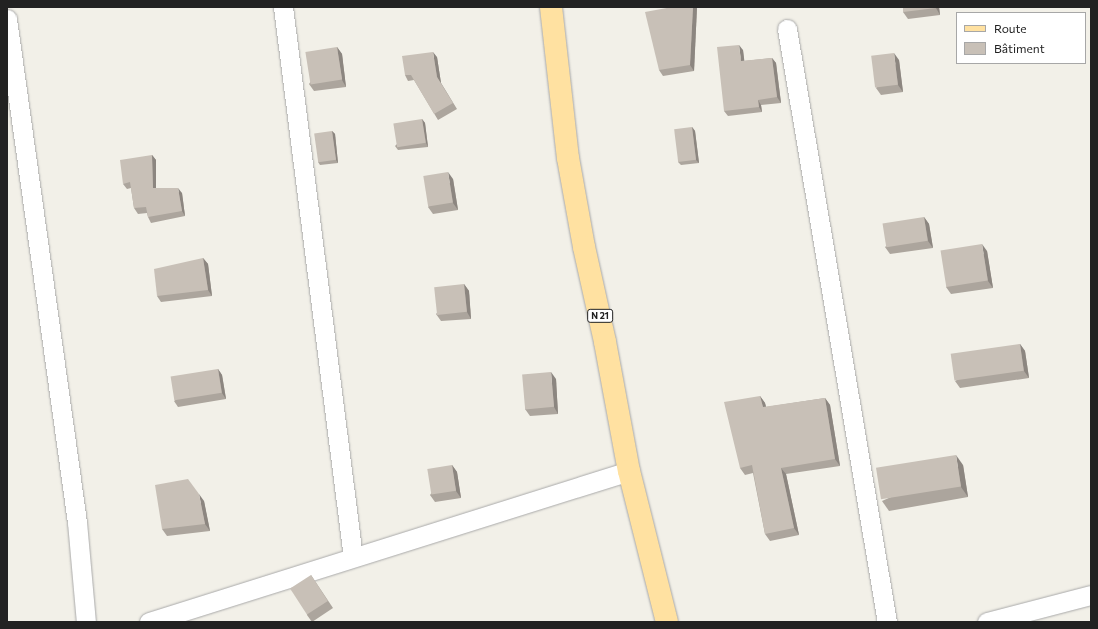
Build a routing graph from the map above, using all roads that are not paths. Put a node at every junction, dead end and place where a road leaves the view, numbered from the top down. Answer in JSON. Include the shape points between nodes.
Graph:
{"nodes":[{"id":1,"x":283,"y":7,"type":"edge"},
{"id":2,"x":551,"y":7,"type":"edge"},
{"id":3,"x":7,"y":19,"type":"edge"},
{"id":4,"x":787,"y":29,"type":"dead end"},
{"id":5,"x":629,"y":471,"type":"junction"},
{"id":6,"x":353,"y":557,"type":"junction"},
{"id":7,"x":1091,"y":595,"type":"edge"},
{"id":8,"x":86,"y":622,"type":"edge"},
{"id":9,"x":149,"y":622,"type":"edge"},
{"id":10,"x":668,"y":622,"type":"edge"},
{"id":11,"x":887,"y":622,"type":"edge"},
{"id":12,"x":987,"y":622,"type":"edge"}],
"edges":[{"from":1,"to":6,"type":"street"},
{"from":2,"to":5,"type":"main road","number":"N 21","via":[[568,158]]},
{"from":3,"to":8,"type":"street","via":[[77,522]]},
{"from":4,"to":11,"type":"street"},
{"from":5,"to":6,"type":"street"},
{"from":5,"to":10,"type":"main road","number":"N 21"},
{"from":6,"to":9,"type":"street"},
{"from":7,"to":12,"type":"street"}]}
